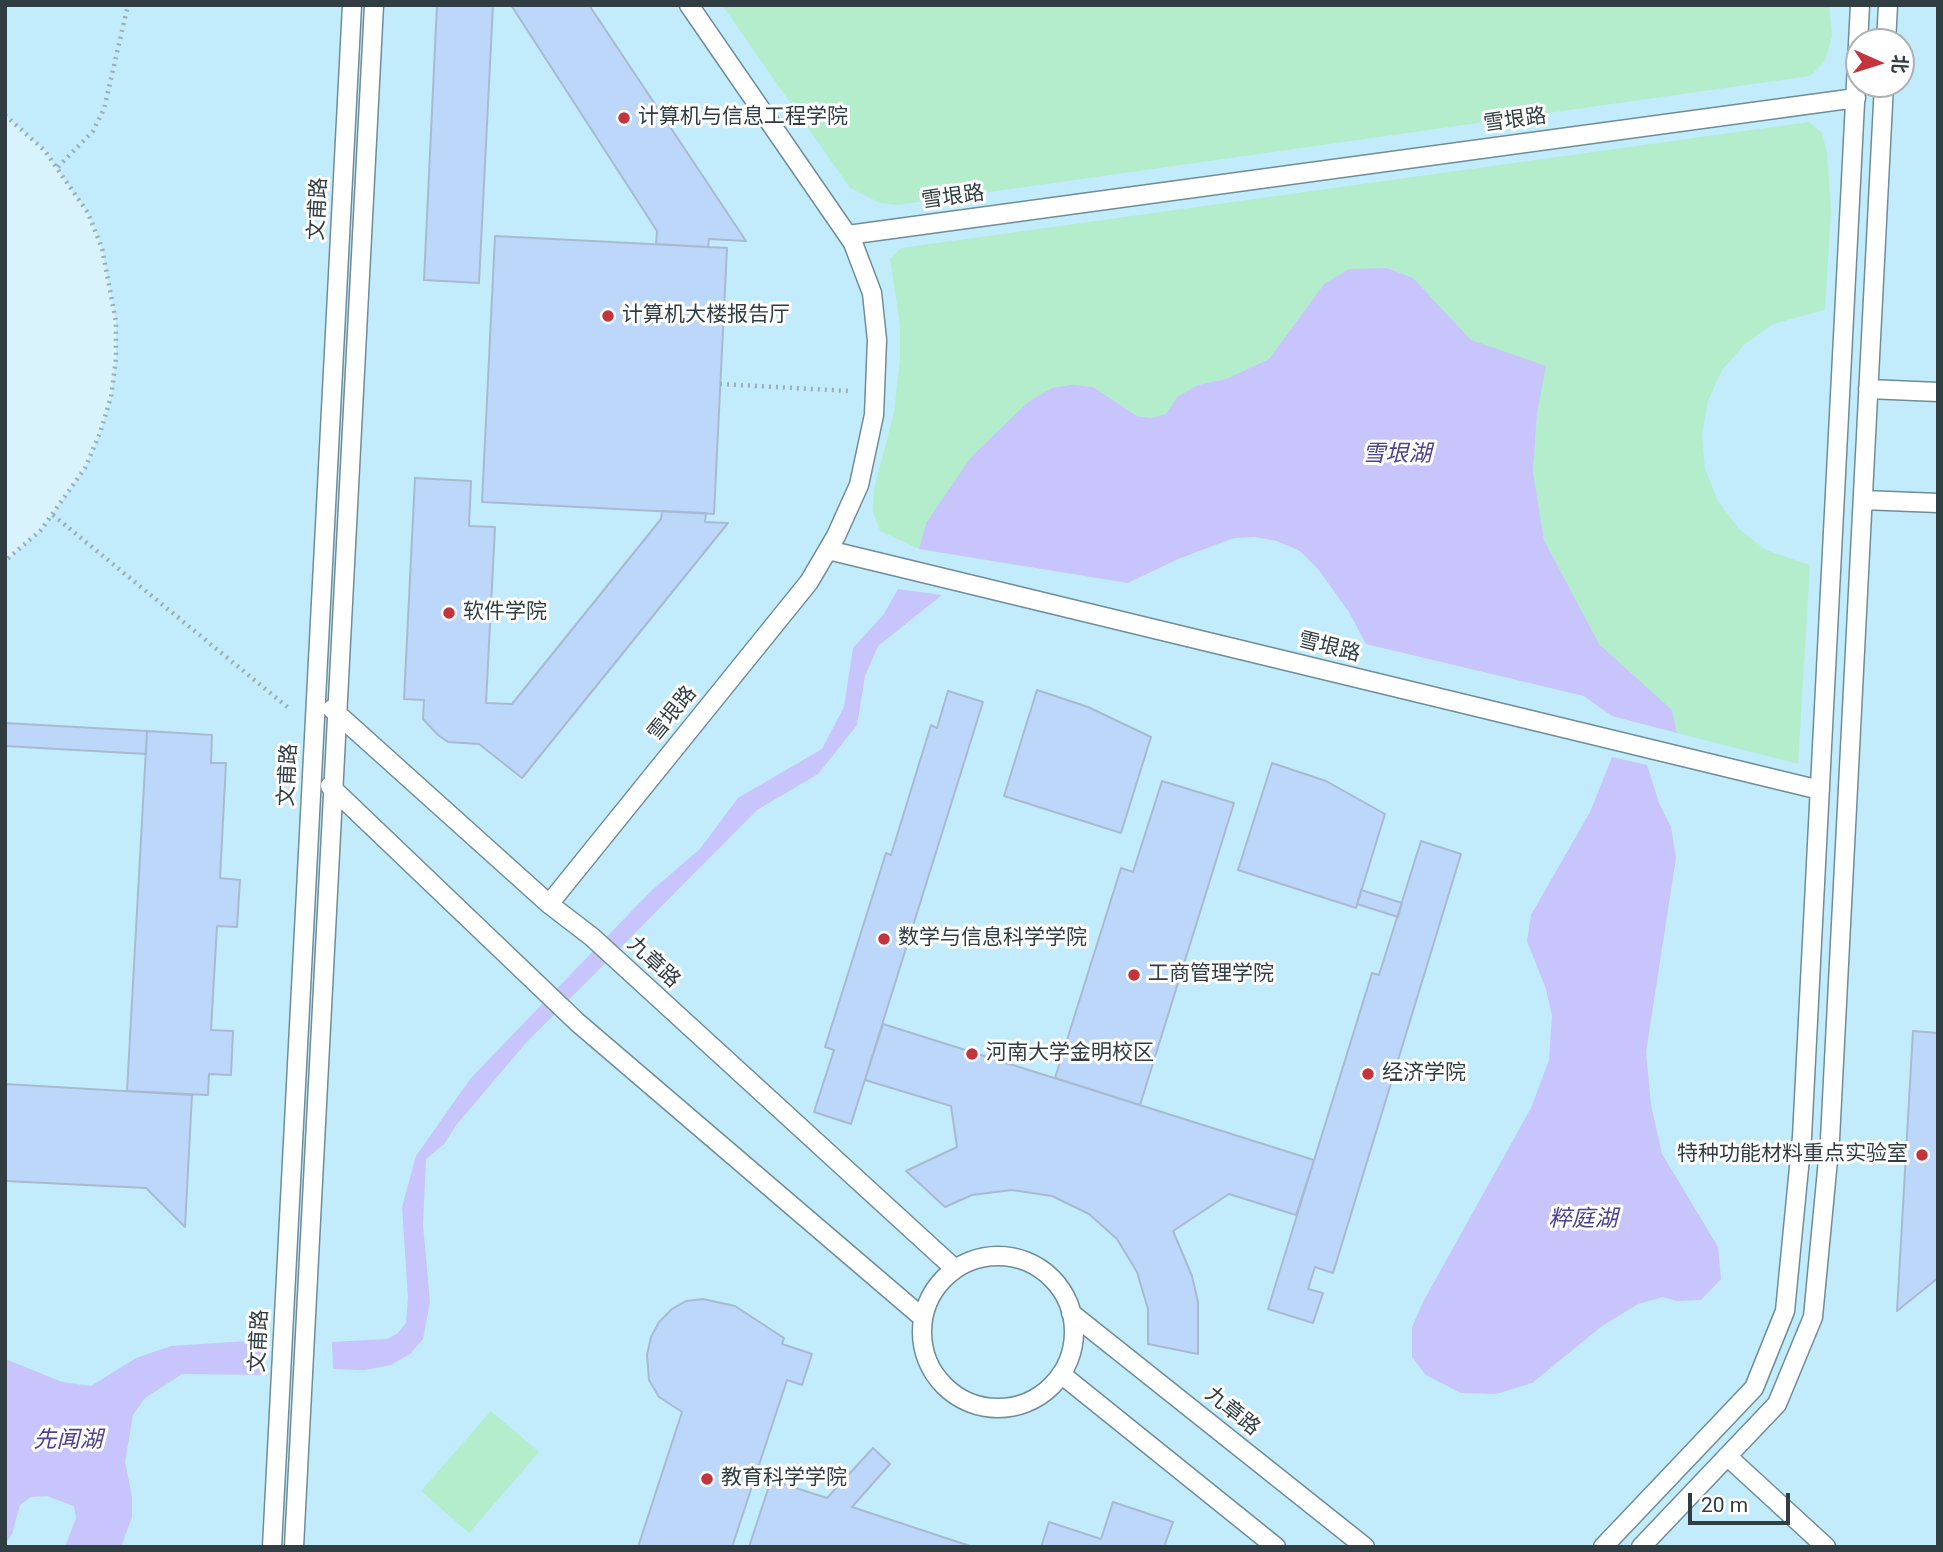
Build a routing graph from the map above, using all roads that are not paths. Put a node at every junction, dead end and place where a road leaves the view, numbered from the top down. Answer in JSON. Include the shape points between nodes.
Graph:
{"nodes":[{"id":1,"x":352,"y":5,"type":"edge"},
{"id":2,"x":374,"y":5,"type":"edge"},
{"id":3,"x":689,"y":5,"type":"edge"},
{"id":4,"x":1860,"y":5,"type":"edge"},
{"id":5,"x":1888,"y":5,"type":"edge"},
{"id":6,"x":1859,"y":28,"type":"edge"},
{"id":7,"x":1887,"y":28,"type":"edge"},
{"id":8,"x":1856,"y":98,"type":"joint"},
{"id":9,"x":1883,"y":98,"type":"edge"},
{"id":10,"x":848,"y":235,"type":"junction"},
{"id":11,"x":1868,"y":389,"type":"junction"},
{"id":12,"x":1938,"y":392,"type":"edge"},
{"id":13,"x":1863,"y":500,"type":"junction"},
{"id":14,"x":1938,"y":503,"type":"edge"},
{"id":15,"x":828,"y":550,"type":"junction"},
{"id":16,"x":316,"y":695,"type":"junction"},
{"id":17,"x":337,"y":714,"type":"junction"},
{"id":18,"x":312,"y":770,"type":"junction"},
{"id":19,"x":334,"y":789,"type":"junction"},
{"id":20,"x":1820,"y":790,"type":"junction"},
{"id":21,"x":549,"y":904,"type":"junction"},
{"id":22,"x":955,"y":1269,"type":"junction"},
{"id":23,"x":1071,"y":1313,"type":"junction"},
{"id":24,"x":923,"y":1318,"type":"junction"},
{"id":25,"x":1061,"y":1374,"type":"junction"},
{"id":26,"x":1727,"y":1456,"type":"junction"},
{"id":27,"x":272,"y":1547,"type":"edge"},
{"id":28,"x":295,"y":1547,"type":"edge"},
{"id":29,"x":1276,"y":1547,"type":"edge"},
{"id":30,"x":1365,"y":1547,"type":"edge"},
{"id":31,"x":1603,"y":1547,"type":"edge"},
{"id":32,"x":1641,"y":1547,"type":"edge"},
{"id":33,"x":1826,"y":1547,"type":"edge"}],
"edges":[{"from":1,"to":16,"type":"lane","name":"文甫路"},
{"from":2,"to":17,"type":"lane"},
{"from":3,"to":10,"type":"lane","name":"雪垠路"},
{"from":4,"to":6,"type":"lane"},
{"from":5,"to":7,"type":"lane"},
{"from":8,"to":10,"type":"lane","name":"雪垠路"},
{"from":8,"to":20,"type":"lane"},
{"from":9,"to":11,"type":"lane"},
{"from":10,"to":15,"type":"lane","name":"雪垠路","via":[[872,293],[877,340],[874,415],[859,485]]},
{"from":11,"to":12,"type":"lane"},
{"from":11,"to":13,"type":"lane"},
{"from":13,"to":14,"type":"lane"},
{"from":13,"to":26,"type":"lane","via":[[1830,1139],[1813,1317],[1777,1404]]},
{"from":15,"to":20,"type":"lane","name":"雪垠路"},
{"from":15,"to":21,"type":"lane","name":"雪垠路","via":[[809,582]]},
{"from":16,"to":17,"type":"lane","name":"九章路"},
{"from":16,"to":18,"type":"lane","name":"文甫路"},
{"from":17,"to":19,"type":"lane"},
{"from":17,"to":21,"type":"lane","name":"九章路"},
{"from":18,"to":19,"type":"lane"},
{"from":18,"to":27,"type":"lane","name":"文甫路"},
{"from":19,"to":24,"type":"lane","via":[[577,1022]]},
{"from":19,"to":28,"type":"lane"},
{"from":20,"to":31,"type":"lane","via":[[1802,1137],[1785,1311],[1754,1388]]},
{"from":21,"to":22,"type":"lane","name":"九章路","via":[[592,937]]},
{"from":22,"to":23,"type":"lane","via":[[979,1258],[1017,1259],[1051,1278]]},
{"from":22,"to":24,"type":"lane","via":[[933,1292]]},
{"from":23,"to":25,"type":"lane","via":[[1072,1345]]},
{"from":23,"to":30,"type":"lane","name":"九章路"},
{"from":24,"to":25,"type":"lane","via":[[923,1348],[929,1366],[940,1382],[972,1405],[1011,1408],[1048,1390]]},
{"from":25,"to":29,"type":"lane"},
{"from":26,"to":32,"type":"lane"},
{"from":26,"to":33,"type":"lane"}]}
